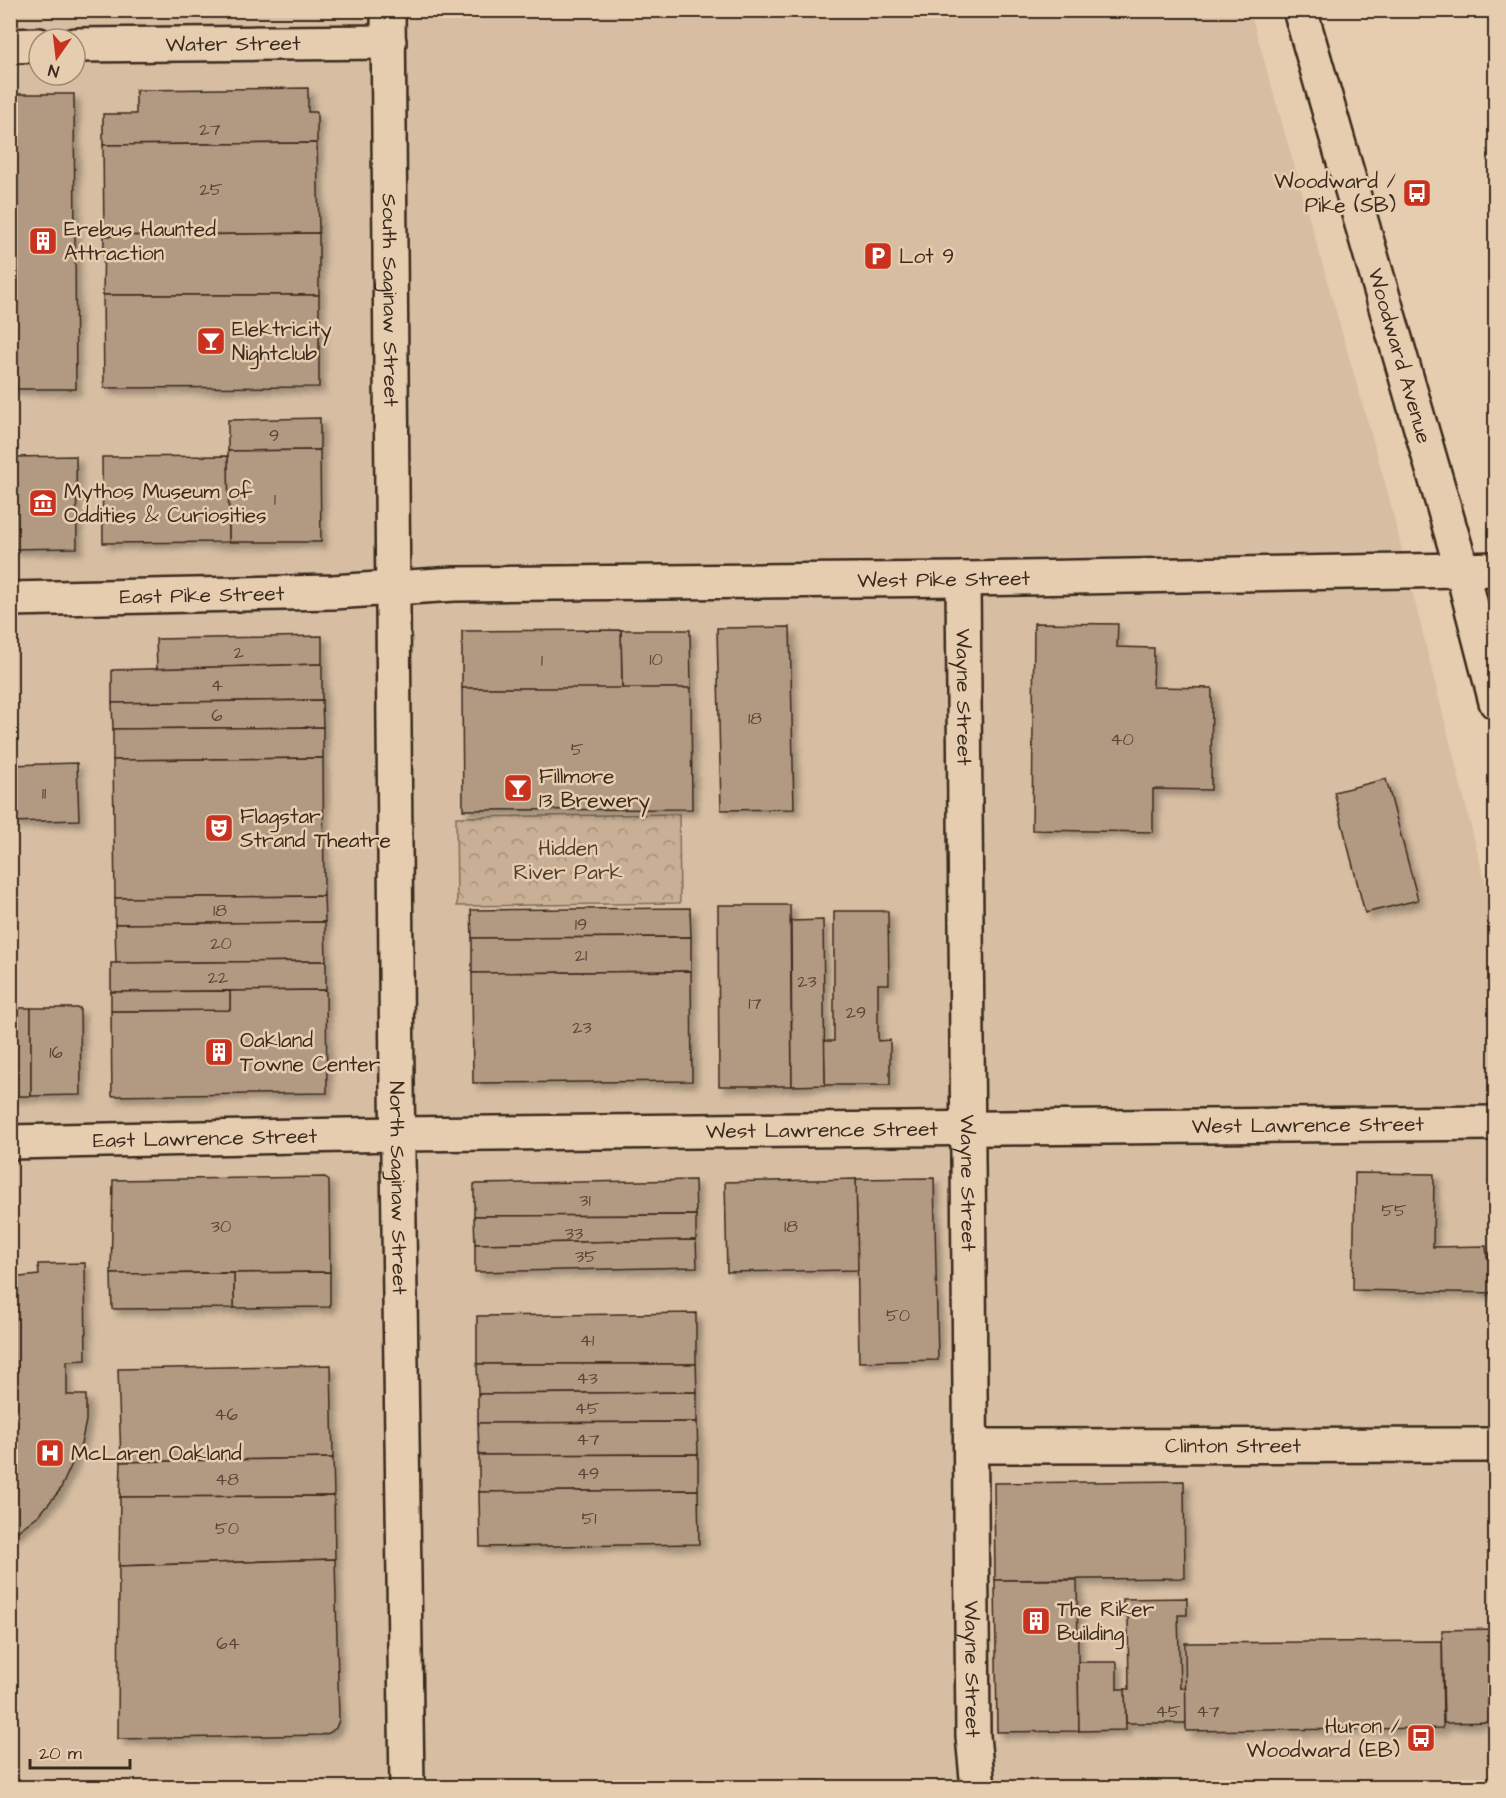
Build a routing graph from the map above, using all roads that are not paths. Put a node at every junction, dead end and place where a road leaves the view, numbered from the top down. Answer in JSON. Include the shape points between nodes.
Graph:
{"nodes":[{"id":1,"x":1300,"y":10,"type":"edge"},
{"id":2,"x":388,"y":26,"type":"edge"},
{"id":3,"x":87,"y":44,"type":"edge"},
{"id":4,"x":27,"y":45,"type":"edge"},
{"id":5,"x":10,"y":46,"type":"edge"},
{"id":6,"x":1496,"y":569,"type":"edge"},
{"id":7,"x":1462,"y":570,"type":"junction"},
{"id":8,"x":963,"y":579,"type":"junction"},
{"id":9,"x":394,"y":588,"type":"junction"},
{"id":10,"x":10,"y":599,"type":"edge"},
{"id":11,"x":1496,"y":702,"type":"edge"},
{"id":12,"x":1496,"y":1123,"type":"edge"},
{"id":13,"x":967,"y":1129,"type":"junction"},
{"id":14,"x":398,"y":1134,"type":"junction"},
{"id":15,"x":10,"y":1142,"type":"edge"},
{"id":16,"x":1496,"y":1445,"type":"edge"},
{"id":17,"x":970,"y":1446,"type":"junction"},
{"id":18,"x":407,"y":1788,"type":"edge"},
{"id":19,"x":978,"y":1788,"type":"edge"}],
"edges":[{"from":1,"to":7,"type":"street","name":"Woodward Avenue"},
{"from":2,"to":3,"type":"street","name":"Water Street"},
{"from":2,"to":9,"type":"street","name":"South Saginaw Street"},
{"from":4,"to":5,"type":"street"},
{"from":6,"to":7,"type":"street","name":"West Pike Street"},
{"from":7,"to":8,"type":"street","name":"West Pike Street"},
{"from":7,"to":11,"type":"street","name":"Woodward Avenue"},
{"from":8,"to":9,"type":"street","name":"West Pike Street","via":[[454,584]]},
{"from":8,"to":13,"type":"street","name":"Wayne Street"},
{"from":9,"to":10,"type":"street","name":"East Pike Street"},
{"from":9,"to":14,"type":"street","name":"North Saginaw Street"},
{"from":12,"to":13,"type":"street","name":"West Lawrence Street"},
{"from":13,"to":14,"type":"street","name":"West Lawrence Street"},
{"from":13,"to":17,"type":"street","name":"Wayne Street"},
{"from":14,"to":15,"type":"street","name":"East Lawrence Street"},
{"from":14,"to":18,"type":"street","name":"North Saginaw Street"},
{"from":16,"to":17,"type":"street","name":"Clinton Street"},
{"from":17,"to":19,"type":"street","name":"Wayne Street","via":[[973,1736]]}]}
